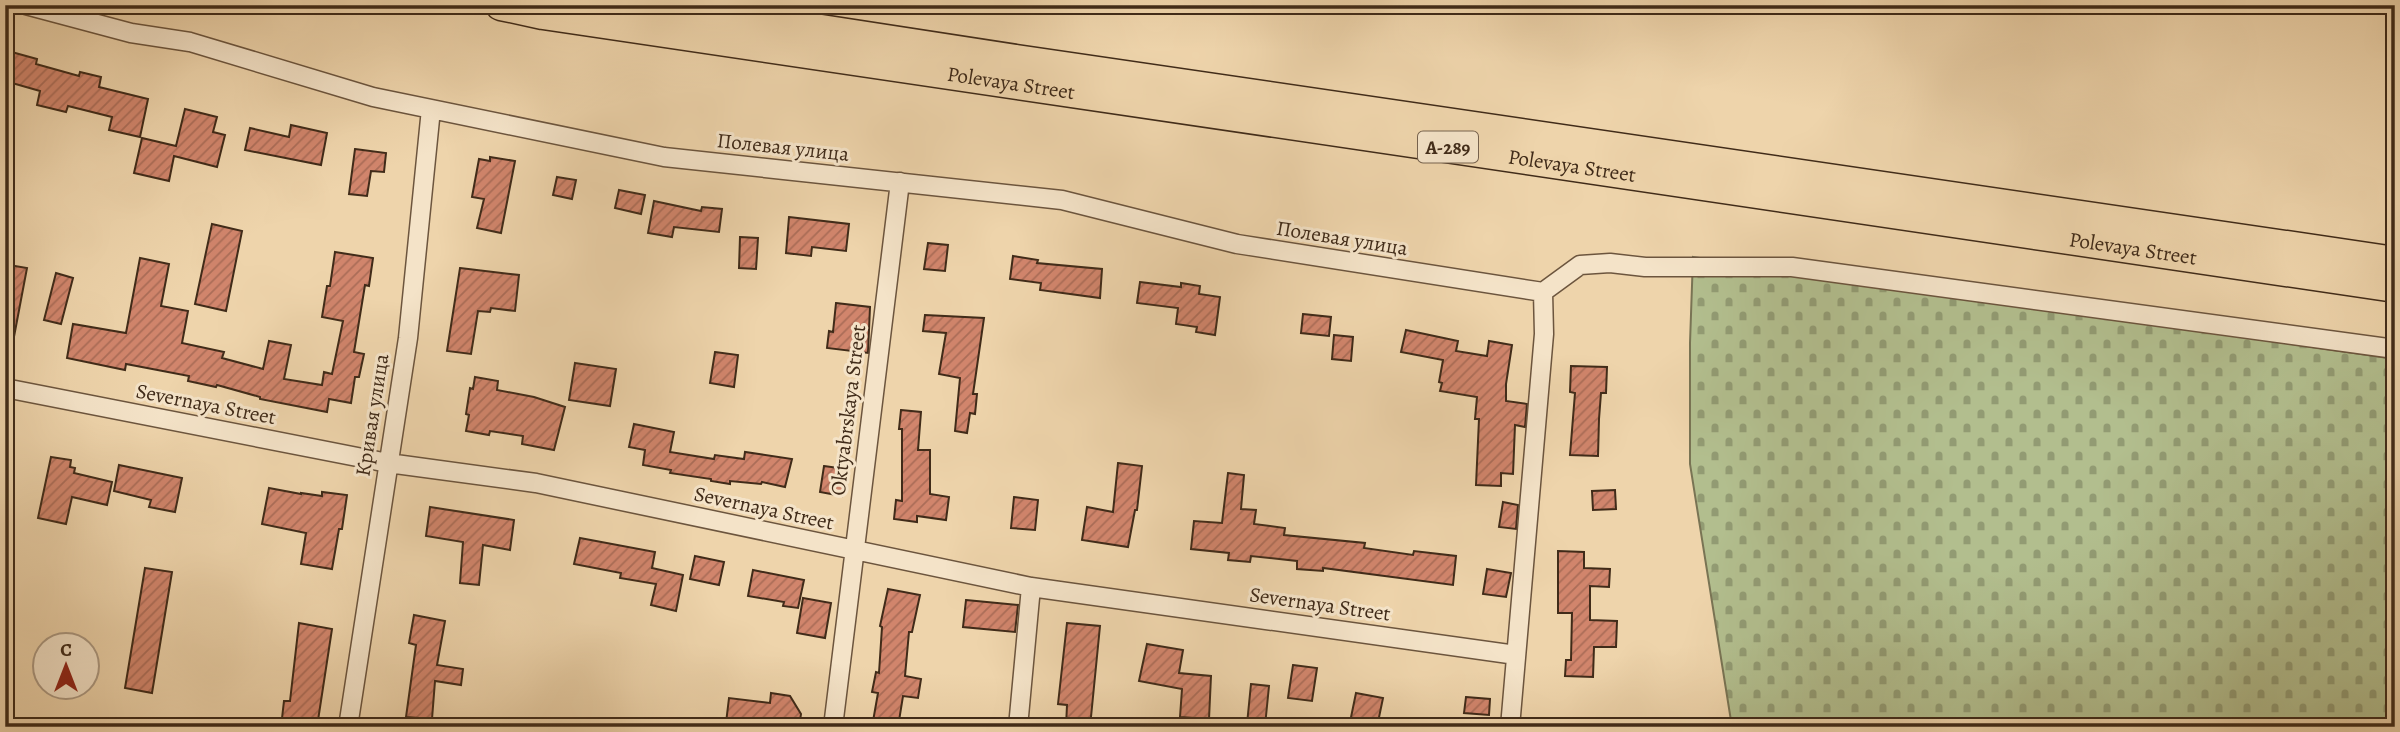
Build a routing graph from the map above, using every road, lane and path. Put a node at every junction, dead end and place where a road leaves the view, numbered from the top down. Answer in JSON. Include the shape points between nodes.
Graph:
{"nodes":[{"id":1,"x":26,"y":5,"type":"edge"},
{"id":2,"x":501,"y":5,"type":"edge"},
{"id":3,"x":659,"y":5,"type":"edge"},
{"id":4,"x":431,"y":110,"type":"junction"},
{"id":5,"x":900,"y":183,"type":"junction"},
{"id":6,"x":2395,"y":262,"type":"edge"},
{"id":7,"x":2395,"y":287,"type":"edge"},
{"id":8,"x":1543,"y":292,"type":"junction"},
{"id":9,"x":2395,"y":349,"type":"edge"},
{"id":10,"x":5,"y":388,"type":"edge"},
{"id":11,"x":388,"y":463,"type":"junction"},
{"id":12,"x":854,"y":550,"type":"junction"},
{"id":13,"x":1031,"y":587,"type":"junction"},
{"id":14,"x":1516,"y":655,"type":"junction"},
{"id":15,"x":348,"y":727,"type":"edge"},
{"id":16,"x":834,"y":727,"type":"edge"},
{"id":17,"x":1018,"y":727,"type":"edge"},
{"id":18,"x":1510,"y":727,"type":"edge"}],
"edges":[{"from":1,"to":4,"type":"street","name":"Полевая улица","via":[[131,33],[190,42]]},
{"from":2,"to":7,"type":"highway","name":"Polevaya Street","number":"А-289"},
{"from":3,"to":6,"type":"highway","name":"Polevaya Street","number":"А-289"},
{"from":4,"to":5,"type":"street","name":"Полевая улица","via":[[664,157]]},
{"from":4,"to":11,"type":"street","name":"Кривая улица","via":[[408,338]]},
{"from":5,"to":8,"type":"street","name":"Полевая улица","via":[[1062,200],[1237,244]]},
{"from":5,"to":12,"type":"street","name":"Oktyabrskaya Street"},
{"from":8,"to":9,"type":"street","via":[[1580,265],[1792,267]]},
{"from":8,"to":14,"type":"street","via":[[1544,334]]},
{"from":10,"to":11,"type":"street","name":"Severnaya Street"},
{"from":11,"to":12,"type":"street","name":"Severnaya Street","via":[[536,483]]},
{"from":11,"to":15,"type":"street","name":"Кривая улица"},
{"from":12,"to":13,"type":"street","name":"Severnaya Street"},
{"from":12,"to":16,"type":"street","name":"Oktyabrskaya Street"},
{"from":13,"to":14,"type":"street","name":"Severnaya Street"},
{"from":13,"to":17,"type":"street"},
{"from":14,"to":18,"type":"street"}]}
